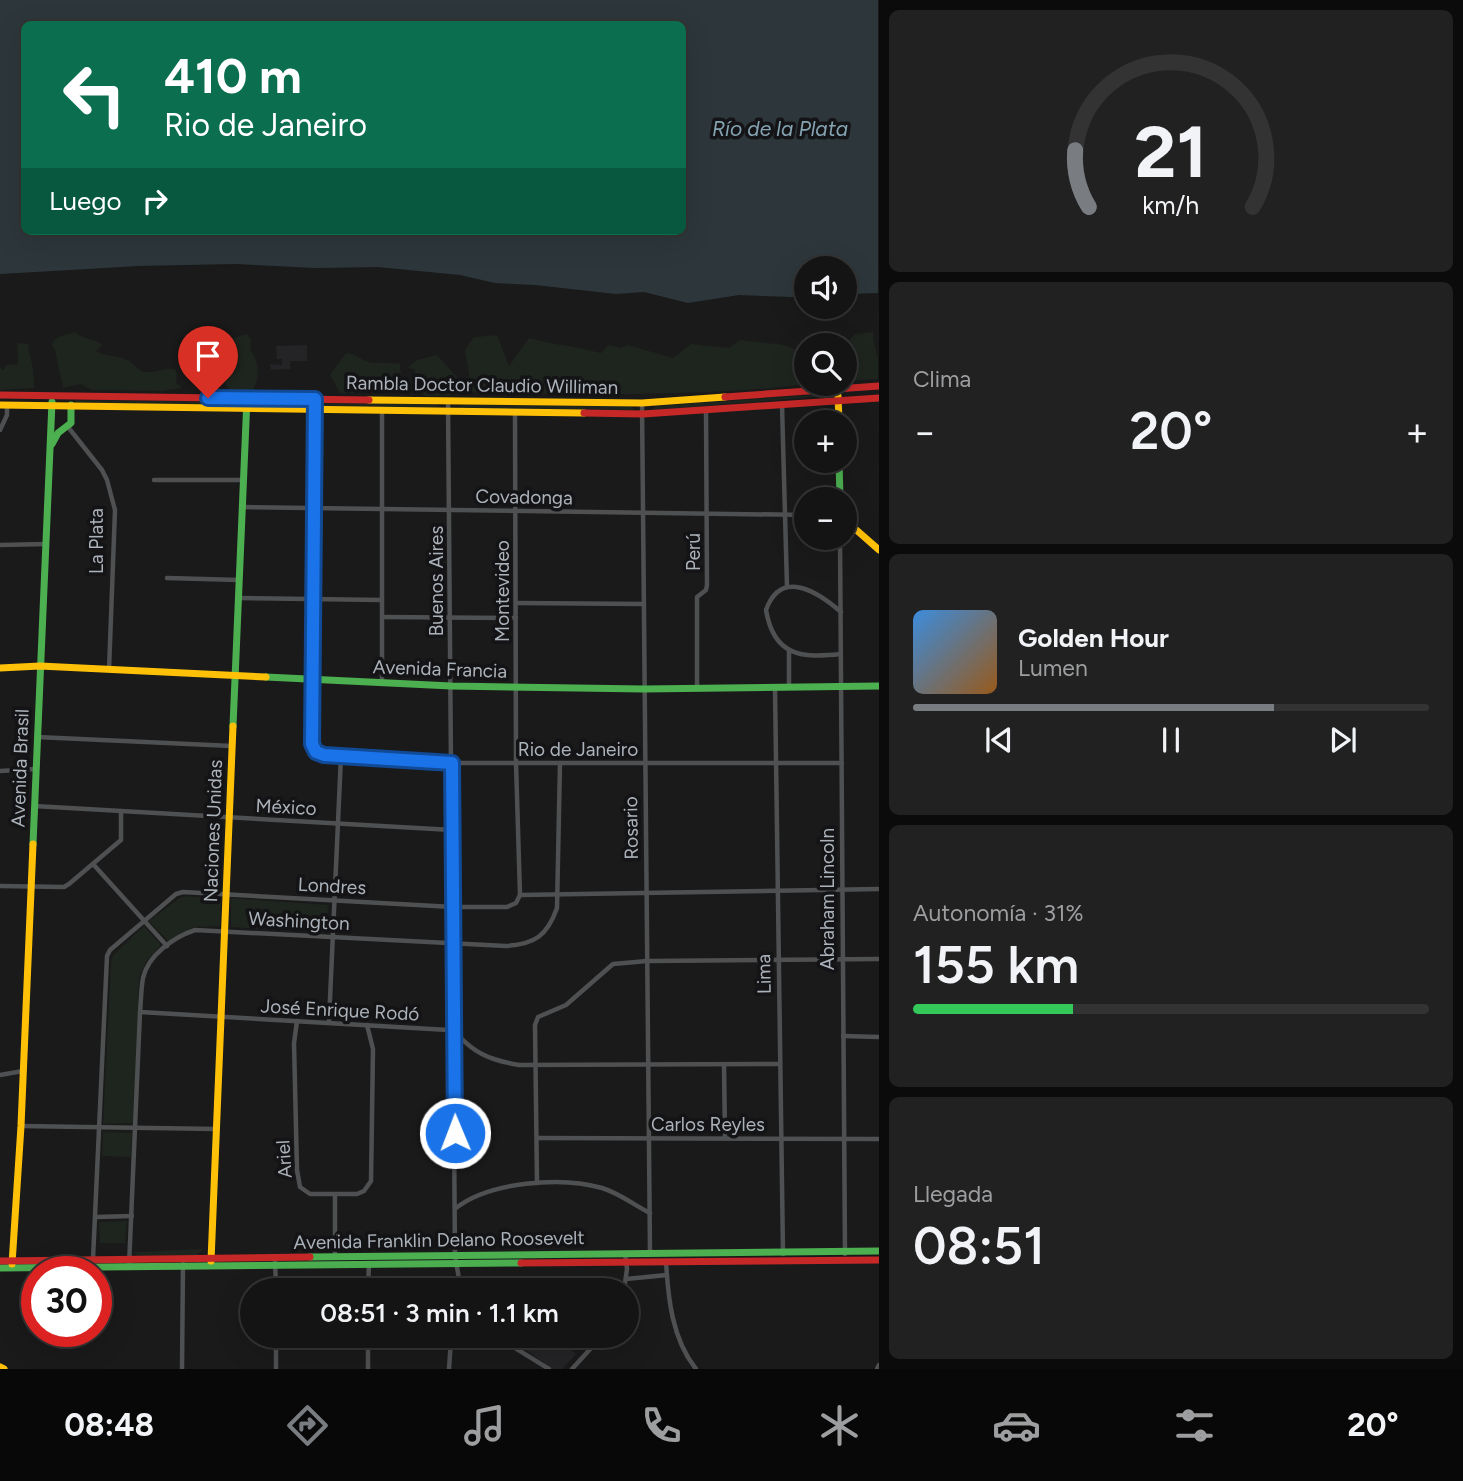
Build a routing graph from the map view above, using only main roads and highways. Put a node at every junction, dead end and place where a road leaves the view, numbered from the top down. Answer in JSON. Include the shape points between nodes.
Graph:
{"nodes":[{"id":1,"x":878,"y":386,"type":"edge"},
{"id":2,"x":857,"y":387,"type":"edge"},
{"id":3,"x":794,"y":391,"type":"edge"},
{"id":4,"x":0,"y":395,"type":"edge"},
{"id":5,"x":55,"y":396,"type":"junction"},
{"id":6,"x":839,"y":396,"type":"edge"},
{"id":7,"x":68,"y":397,"type":"junction"},
{"id":8,"x":247,"y":398,"type":"junction"},
{"id":9,"x":878,"y":398,"type":"edge"},
{"id":10,"x":839,"y":400,"type":"junction"},
{"id":11,"x":3,"y":405,"type":"edge"},
{"id":12,"x":50,"y":406,"type":"junction"},
{"id":13,"x":72,"y":407,"type":"junction"},
{"id":14,"x":247,"y":410,"type":"junction"},
{"id":15,"x":839,"y":410,"type":"edge"},
{"id":16,"x":50,"y":424,"type":"junction"},
{"id":17,"x":64,"y":429,"type":"junction"},
{"id":18,"x":51,"y":444,"type":"junction"},
{"id":19,"x":857,"y":531,"type":"edge"},
{"id":20,"x":878,"y":550,"type":"edge"},
{"id":21,"x":40,"y":666,"type":"junction"},
{"id":22,"x":0,"y":667,"type":"edge"},
{"id":23,"x":235,"y":676,"type":"junction"},
{"id":24,"x":878,"y":686,"type":"edge"},
{"id":25,"x":878,"y":1251,"type":"edge"},
{"id":26,"x":783,"y":1256,"type":"junction"},
{"id":27,"x":666,"y":1257,"type":"junction"},
{"id":28,"x":626,"y":1258,"type":"junction"},
{"id":29,"x":878,"y":1260,"type":"edge"},
{"id":30,"x":0,"y":1261,"type":"edge"},
{"id":31,"x":211,"y":1262,"type":"junction"},
{"id":32,"x":129,"y":1263,"type":"junction"},
{"id":33,"x":12,"y":1265,"type":"junction"},
{"id":34,"x":0,"y":1268,"type":"edge"}],
"edges":[{"from":1,"to":2,"type":"main road","name":"Rambla Doctor Claudio Williman"},
{"from":3,"to":8,"type":"main road","name":"Rambla Doctor Claudio Williman","via":[[642,403]]},
{"from":4,"to":5,"type":"main road","name":"Rambla Doctor Claudio Williman"},
{"from":5,"to":7,"type":"main road","name":"Rambla Doctor Claudio Williman"},
{"from":5,"to":12,"type":"main road","name":"Avenida Brasil"},
{"from":6,"to":10,"type":"main road"},
{"from":7,"to":8,"type":"main road","name":"Rambla Doctor Claudio Williman"},
{"from":7,"to":13,"type":"main road"},
{"from":8,"to":14,"type":"main road","name":"Naciones Unidas"},
{"from":9,"to":10,"type":"main road","name":"Rambla Doctor Claudio Williman"},
{"from":10,"to":14,"type":"main road","name":"Rambla Doctor Claudio Williman","via":[[643,414]]},
{"from":10,"to":15,"type":"main road"},
{"from":11,"to":12,"type":"main road","name":"Rambla Doctor Claudio Williman"},
{"from":12,"to":13,"type":"main road","name":"Rambla Doctor Claudio Williman"},
{"from":12,"to":16,"type":"main road","name":"Avenida Brasil"},
{"from":13,"to":14,"type":"main road","name":"Rambla Doctor Claudio Williman"},
{"from":13,"to":17,"type":"main road","via":[[71,423]]},
{"from":14,"to":23,"type":"main road","name":"Naciones Unidas"},
{"from":16,"to":17,"type":"main road"},
{"from":16,"to":18,"type":"main road","name":"Avenida Brasil"},
{"from":17,"to":18,"type":"main road"},
{"from":18,"to":21,"type":"main road","name":"Avenida Brasil"},
{"from":19,"to":20,"type":"main road"},
{"from":21,"to":22,"type":"main road","name":"Avenida Francia"},
{"from":21,"to":23,"type":"main road","name":"Avenida Francia"},
{"from":21,"to":33,"type":"main road","name":"Avenida Brasil"},
{"from":23,"to":24,"type":"main road","name":"Avenida Francia","via":[[451,687]]},
{"from":23,"to":31,"type":"main road","name":"Naciones Unidas"},
{"from":25,"to":26,"type":"main road","name":"Avenida Franklin Delano Roosevelt"},
{"from":26,"to":27,"type":"main road","name":"Avenida Franklin Delano Roosevelt"},
{"from":26,"to":29,"type":"main road","name":"Avenida Franklin Delano Roosevelt"},
{"from":27,"to":28,"type":"main road","name":"Avenida Franklin Delano Roosevelt"},
{"from":27,"to":28,"type":"main road","name":"Avenida Franklin Delano Roosevelt","via":[[650,1253]]},
{"from":28,"to":31,"type":"main road","name":"Avenida Franklin Delano Roosevelt"},
{"from":30,"to":33,"type":"main road","name":"Avenida Franklin Delano Roosevelt"},
{"from":31,"to":32,"type":"main road","name":"Avenida Franklin Delano Roosevelt"},
{"from":32,"to":33,"type":"main road","name":"Avenida Franklin Delano Roosevelt"},
{"from":32,"to":33,"type":"main road","name":"Avenida Franklin Delano Roosevelt","via":[[93,1260]]},
{"from":33,"to":34,"type":"main road","name":"Avenida Franklin Delano Roosevelt"}]}
